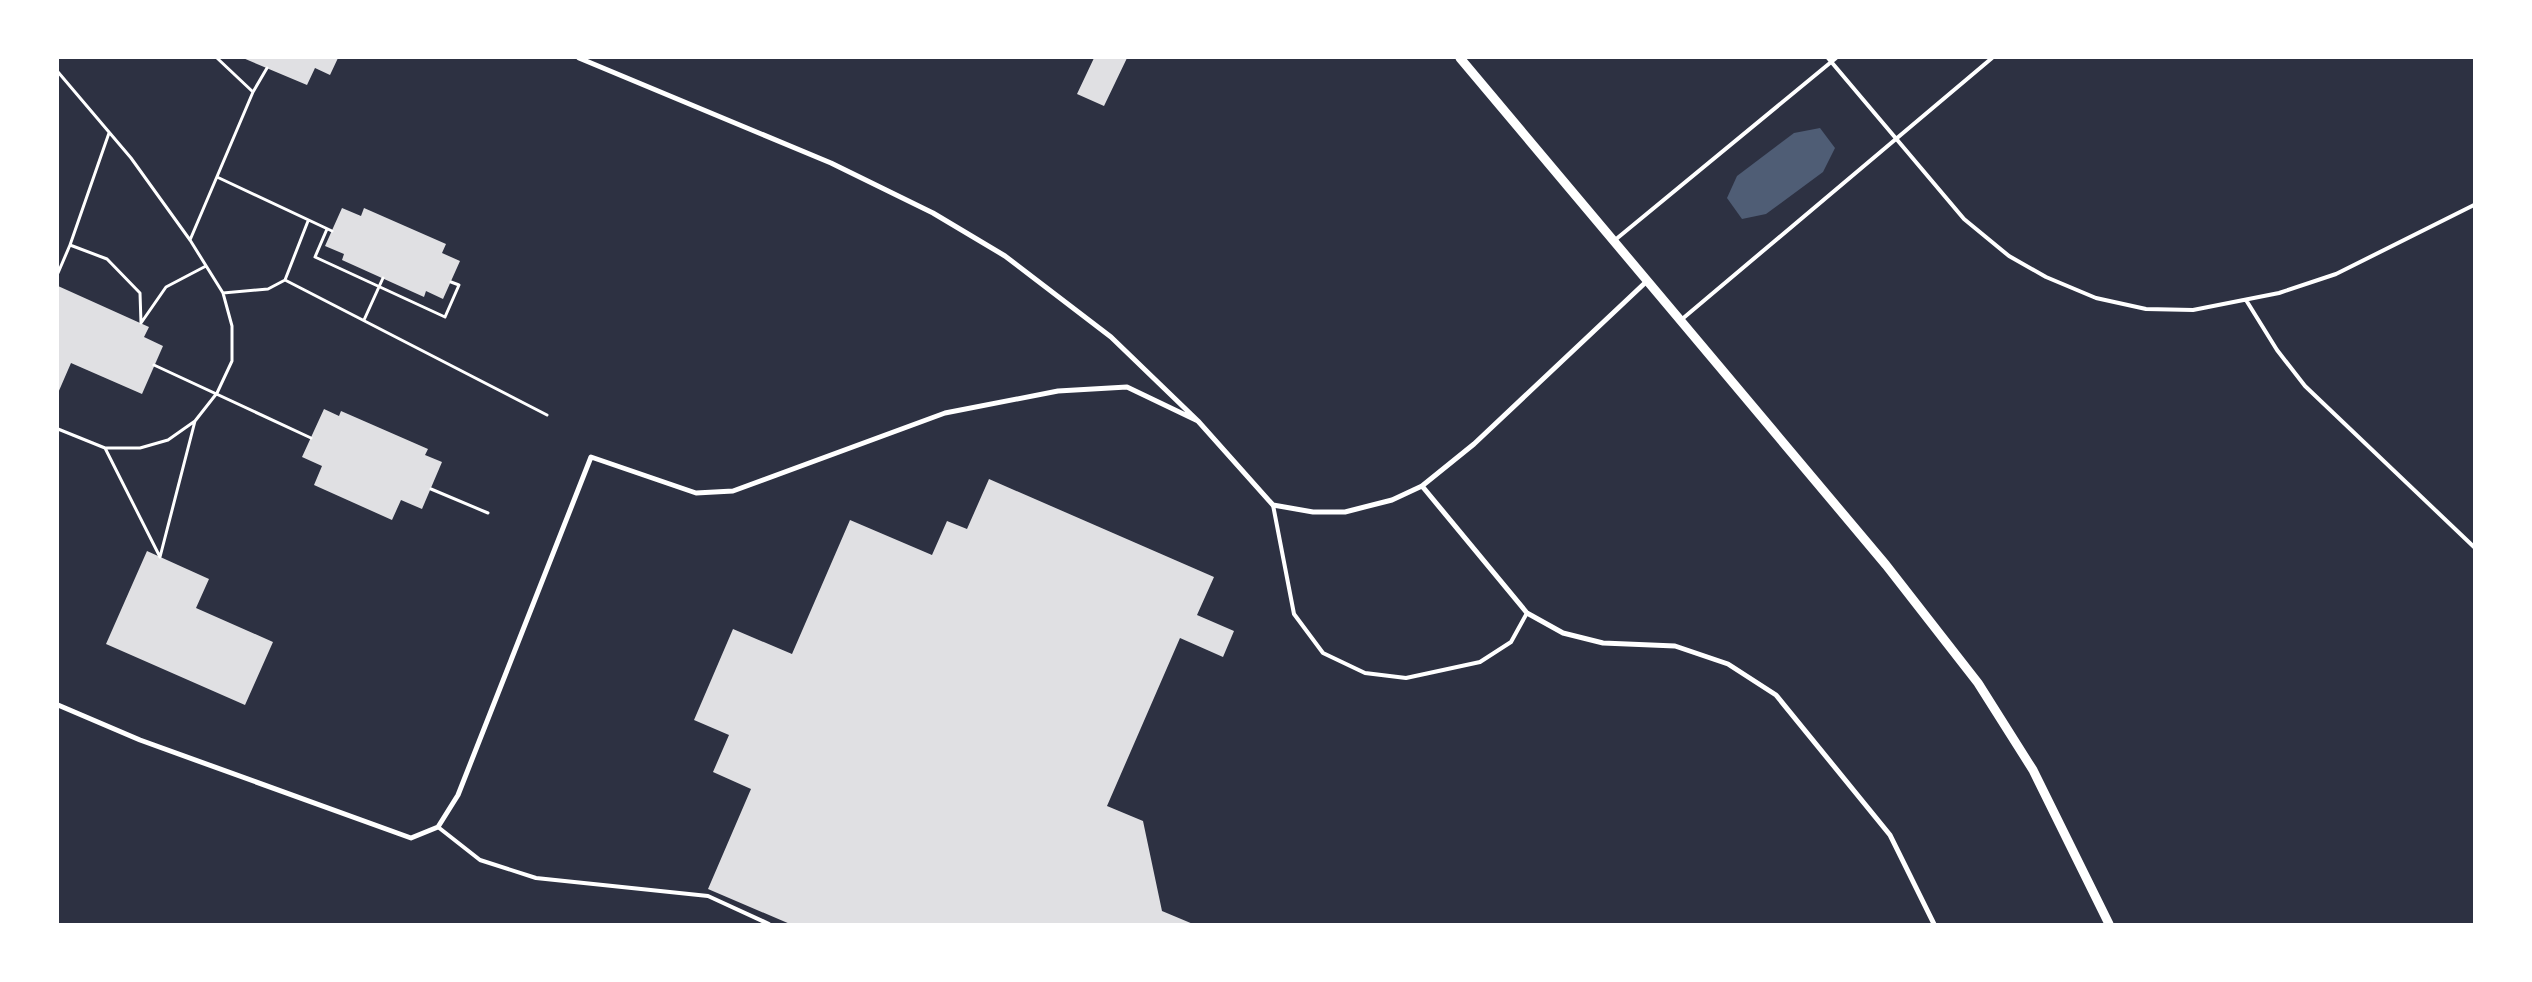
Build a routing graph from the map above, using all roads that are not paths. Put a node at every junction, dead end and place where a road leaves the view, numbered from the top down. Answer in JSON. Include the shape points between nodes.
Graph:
{"nodes":[{"id":1,"x":580,"y":58,"type":"edge"},
{"id":2,"x":1460,"y":58,"type":"edge"},
{"id":3,"x":1836,"y":58,"type":"edge"},
{"id":4,"x":1992,"y":58,"type":"edge"},
{"id":5,"x":1830,"y":59,"type":"edge"},
{"id":6,"x":1895,"y":139,"type":"junction"},
{"id":7,"x":2474,"y":205,"type":"edge"},
{"id":8,"x":1613,"y":242,"type":"junction"},
{"id":9,"x":1647,"y":281,"type":"junction"},
{"id":10,"x":2246,"y":300,"type":"junction"},
{"id":11,"x":1680,"y":321,"type":"junction"},
{"id":12,"x":1198,"y":421,"type":"junction"},
{"id":13,"x":1422,"y":486,"type":"junction"},
{"id":14,"x":1273,"y":505,"type":"junction"},
{"id":15,"x":2474,"y":547,"type":"edge"},
{"id":16,"x":1527,"y":613,"type":"junction"},
{"id":17,"x":58,"y":705,"type":"edge"},
{"id":18,"x":438,"y":827,"type":"junction"},
{"id":19,"x":769,"y":924,"type":"edge"},
{"id":20,"x":1934,"y":924,"type":"edge"},
{"id":21,"x":2109,"y":924,"type":"edge"}],
"edges":[{"from":1,"to":12,"type":"street","via":[[831,163],[933,213],[1005,256],[1111,337]]},
{"from":2,"to":8,"type":"street"},
{"from":3,"to":5,"type":"lane"},
{"from":4,"to":6,"type":"lane"},
{"from":5,"to":6,"type":"lane"},
{"from":5,"to":8,"type":"lane"},
{"from":6,"to":10,"type":"lane","via":[[1964,219],[2009,256],[2046,278],[2096,298],[2146,309],[2193,310]]},
{"from":6,"to":11,"type":"lane"},
{"from":7,"to":10,"type":"lane","via":[[2336,274]]},
{"from":8,"to":9,"type":"street"},
{"from":9,"to":11,"type":"street"},
{"from":9,"to":13,"type":"street","via":[[1474,444]]},
{"from":10,"to":15,"type":"lane","via":[[2277,350],[2305,386]]},
{"from":11,"to":21,"type":"street","via":[[1886,565],[1978,683],[2033,770]]},
{"from":12,"to":14,"type":"street"},
{"from":12,"to":18,"type":"street","via":[[1127,387],[1058,391],[944,413],[733,491],[696,493],[590,457],[458,795]]},
{"from":13,"to":14,"type":"street","via":[[1392,500],[1345,512],[1313,512]]},
{"from":13,"to":16,"type":"street"},
{"from":14,"to":16,"type":"lane","via":[[1294,614],[1323,653],[1365,673],[1406,678],[1480,662],[1511,642]]},
{"from":16,"to":20,"type":"street","via":[[1563,633],[1603,643],[1675,646],[1728,664],[1776,695],[1890,835]]},
{"from":17,"to":18,"type":"street","via":[[140,740],[411,838]]},
{"from":18,"to":19,"type":"lane","via":[[480,860],[536,878],[708,896]]}]}
